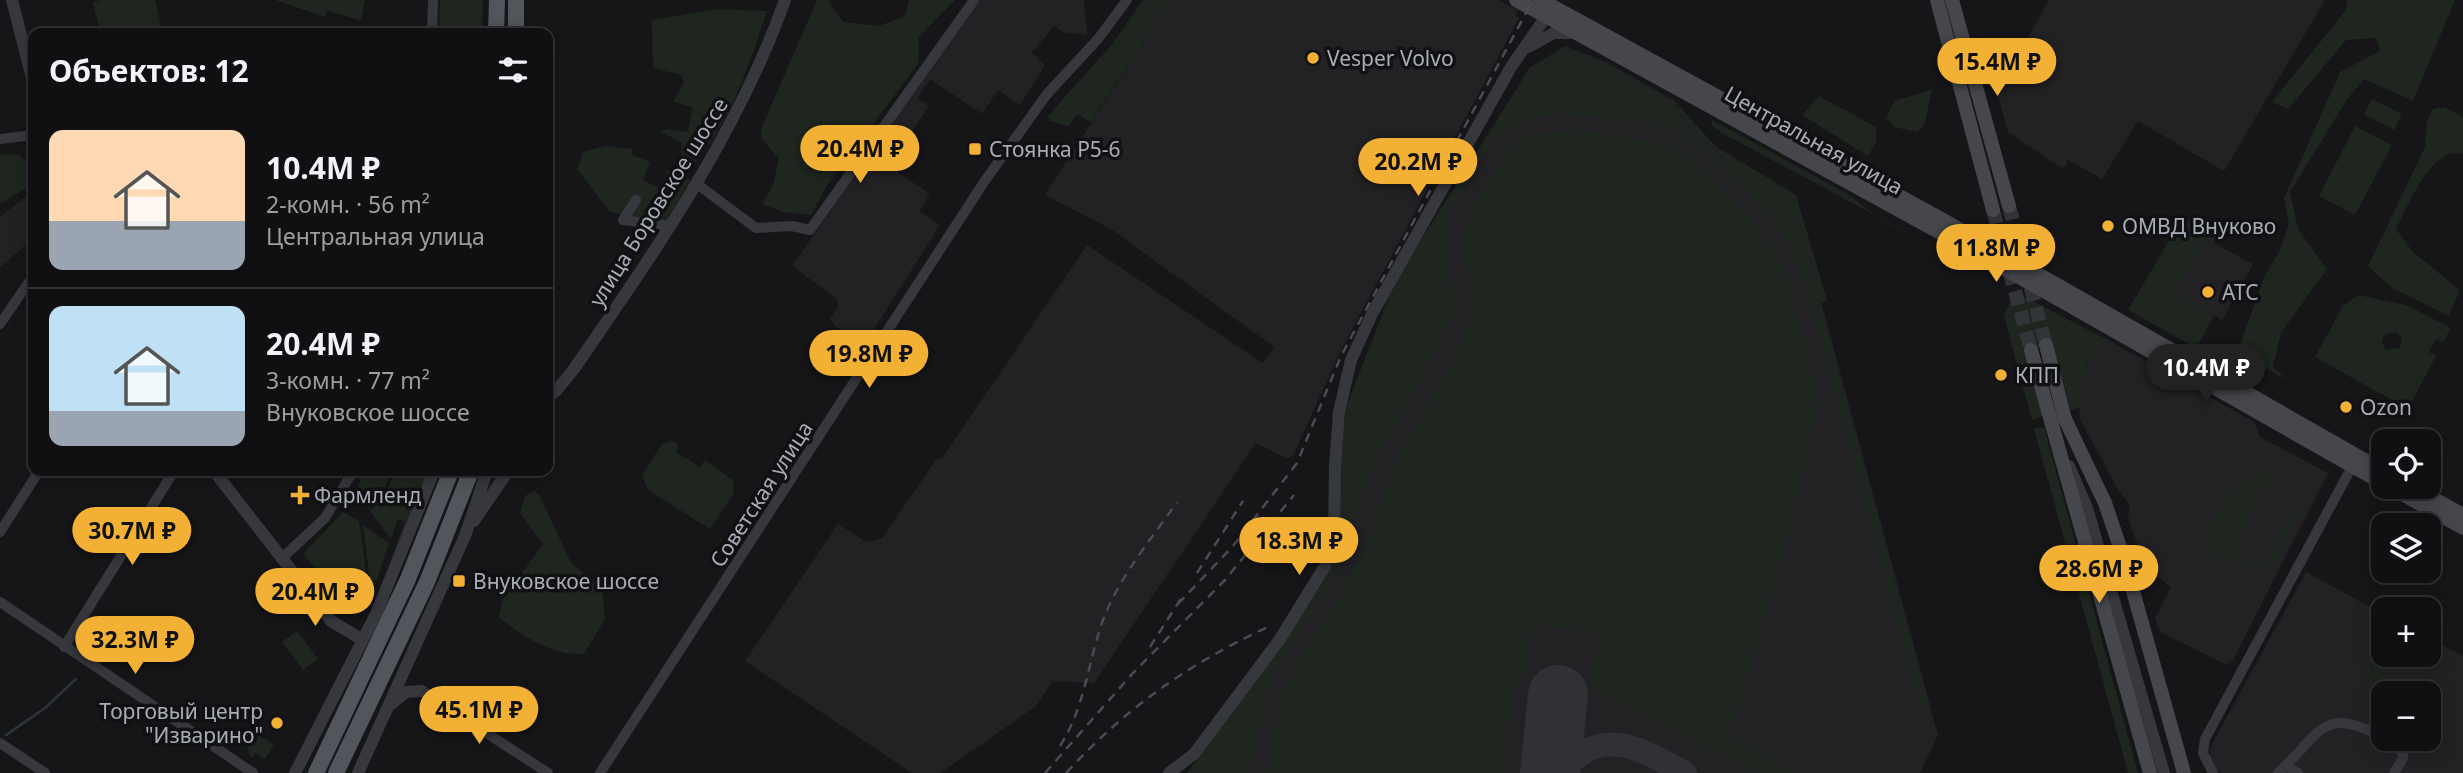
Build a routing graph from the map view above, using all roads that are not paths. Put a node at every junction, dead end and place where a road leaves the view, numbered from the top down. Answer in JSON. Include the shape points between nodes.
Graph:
{"nodes":[{"id":1,"x":12,"y":0,"type":"edge"},
{"id":2,"x":433,"y":0,"type":"edge"},
{"id":3,"x":497,"y":0,"type":"edge"},
{"id":4,"x":516,"y":0,"type":"edge"},
{"id":5,"x":785,"y":0,"type":"edge"},
{"id":6,"x":974,"y":0,"type":"edge"},
{"id":7,"x":1127,"y":0,"type":"edge"},
{"id":8,"x":1516,"y":0,"type":"edge"},
{"id":9,"x":1541,"y":0,"type":"edge"},
{"id":10,"x":1937,"y":0,"type":"edge"},
{"id":11,"x":1952,"y":0,"type":"edge"},
{"id":12,"x":1551,"y":12,"type":"junction"},
{"id":13,"x":432,"y":28,"type":"edge"},
{"id":14,"x":496,"y":28,"type":"edge"},
{"id":15,"x":516,"y":28,"type":"edge"},
{"id":16,"x":1577,"y":34,"type":"junction"},
{"id":17,"x":1520,"y":54,"type":"junction"},
{"id":18,"x":28,"y":62,"type":"edge"},
{"id":19,"x":28,"y":136,"type":"edge"},
{"id":20,"x":0,"y":139,"type":"edge"},
{"id":21,"x":697,"y":184,"type":"junction"},
{"id":22,"x":636,"y":200,"type":"dead end"},
{"id":23,"x":2009,"y":206,"type":"tunnel mouth"},
{"id":24,"x":1993,"y":210,"type":"tunnel mouth"},
{"id":25,"x":670,"y":226,"type":"junction"},
{"id":26,"x":28,"y":283,"type":"edge"},
{"id":27,"x":0,"y":324,"type":"edge"},
{"id":28,"x":2046,"y":345,"type":"tunnel mouth"},
{"id":29,"x":2031,"y":350,"type":"tunnel mouth"},
{"id":30,"x":566,"y":379,"type":"junction"},
{"id":31,"x":553,"y":391,"type":"edge"},
{"id":32,"x":553,"y":400,"type":"edge"},
{"id":33,"x":2354,"y":461,"type":"junction"},
{"id":34,"x":2371,"y":467,"type":"edge"},
{"id":35,"x":2371,"y":474,"type":"edge"},
{"id":36,"x":36,"y":476,"type":"edge"},
{"id":37,"x":171,"y":476,"type":"edge"},
{"id":38,"x":218,"y":476,"type":"edge"},
{"id":39,"x":350,"y":476,"type":"edge"},
{"id":40,"x":431,"y":476,"type":"edge"},
{"id":41,"x":449,"y":476,"type":"edge"},
{"id":42,"x":469,"y":476,"type":"edge"},
{"id":43,"x":485,"y":476,"type":"edge"},
{"id":44,"x":505,"y":476,"type":"edge"},
{"id":45,"x":2411,"y":499,"type":"edge"},
{"id":46,"x":2435,"y":499,"type":"edge"},
{"id":47,"x":2463,"y":515,"type":"edge"},
{"id":48,"x":2463,"y":528,"type":"edge"},
{"id":49,"x":0,"y":532,"type":"edge"},
{"id":50,"x":464,"y":536,"type":"junction"},
{"id":51,"x":281,"y":559,"type":"junction"},
{"id":52,"x":0,"y":602,"type":"edge"},
{"id":53,"x":363,"y":640,"type":"junction"},
{"id":54,"x":64,"y":647,"type":"junction"},
{"id":55,"x":409,"y":659,"type":"junction"},
{"id":56,"x":422,"y":691,"type":"junction"},
{"id":57,"x":386,"y":710,"type":"junction"},
{"id":58,"x":2371,"y":731,"type":"edge"},
{"id":59,"x":0,"y":743,"type":"edge"},
{"id":60,"x":371,"y":743,"type":"junction"},
{"id":61,"x":2402,"y":751,"type":"edge"},
{"id":62,"x":2282,"y":769,"type":"edge"},
{"id":63,"x":2159,"y":771,"type":"edge"},
{"id":64,"x":45,"y":773,"type":"edge"},
{"id":65,"x":253,"y":773,"type":"edge"},
{"id":66,"x":295,"y":773,"type":"edge"},
{"id":67,"x":316,"y":773,"type":"edge"},
{"id":68,"x":336,"y":773,"type":"edge"},
{"id":69,"x":351,"y":773,"type":"edge"},
{"id":70,"x":358,"y":773,"type":"edge"},
{"id":71,"x":548,"y":773,"type":"edge"},
{"id":72,"x":600,"y":773,"type":"edge"},
{"id":73,"x":1169,"y":773,"type":"edge"},
{"id":74,"x":2185,"y":773,"type":"edge"},
{"id":75,"x":2213,"y":773,"type":"edge"},
{"id":76,"x":2298,"y":773,"type":"edge"},
{"id":77,"x":2394,"y":773,"type":"edge"}],
"edges":[{"from":1,"to":18,"type":"street"},
{"from":2,"to":13,"type":"street"},
{"from":3,"to":14,"type":"main road"},
{"from":4,"to":15,"type":"main road"},
{"from":5,"to":21,"type":"street","name":"улица Боровское шоссе","via":[[744,102]]},
{"from":6,"to":21,"type":"street","via":[[810,230],[756,228]]},
{"from":7,"to":72,"type":"street","name":"Советская улица","via":[[1047,94],[984,182]]},
{"from":8,"to":12,"type":"main road","name":"Центральная улица"},
{"from":9,"to":12,"type":"main road","name":"Центральная улица"},
{"from":10,"to":24,"type":"main road"},
{"from":11,"to":23,"type":"main road"},
{"from":12,"to":16,"type":"main road","name":"Центральная улица"},
{"from":12,"to":17,"type":"street"},
{"from":12,"to":33,"type":"main road","name":"Центральная улица","via":[[1954,226]]},
{"from":16,"to":17,"type":"street","via":[[1549,34]]},
{"from":16,"to":33,"type":"main road","name":"Центральная улица"},
{"from":17,"to":73,"type":"street","via":[[1372,314],[1351,360],[1339,412],[1334,537],[1325,566],[1280,639],[1194,754]]},
{"from":19,"to":20,"type":"street"},
{"from":21,"to":25,"type":"street","name":"улица Боровское шоссе"},
{"from":22,"to":25,"type":"street","via":[[623,220]]},
{"from":25,"to":30,"type":"street","name":"улица Боровское шоссе"},
{"from":26,"to":27,"type":"street"},
{"from":28,"to":74,"type":"main road","via":[[2065,419],[2105,503],[2124,559]]},
{"from":29,"to":63,"type":"main road"},
{"from":30,"to":31,"type":"street"},
{"from":30,"to":32,"type":"street"},
{"from":33,"to":34,"type":"main road","name":"Центральная улица"},
{"from":33,"to":35,"type":"main road","name":"Центральная улица"},
{"from":33,"to":75,"type":"street","via":[[2205,739],[2203,753]]},
{"from":36,"to":49,"type":"street"},
{"from":37,"to":54,"type":"street"},
{"from":38,"to":51,"type":"street"},
{"from":39,"to":51,"type":"street","via":[[322,523]]},
{"from":40,"to":53,"type":"street"},
{"from":41,"to":67,"type":"main road","via":[[408,579]]},
{"from":42,"to":68,"type":"main road","via":[[432,571]]},
{"from":43,"to":50,"type":"street"},
{"from":44,"to":50,"type":"street"},
{"from":45,"to":48,"type":"main road","name":"Центральная улица"},
{"from":46,"to":47,"type":"main road"},
{"from":50,"to":55,"type":"street"},
{"from":51,"to":53,"type":"street","via":[[334,624]]},
{"from":52,"to":54,"type":"street"},
{"from":53,"to":66,"type":"street"},
{"from":54,"to":65,"type":"street"},
{"from":55,"to":56,"type":"street","via":[[409,677]]},
{"from":55,"to":57,"type":"street"},
{"from":56,"to":57,"type":"street","via":[[406,692]]},
{"from":56,"to":71,"type":"street"},
{"from":57,"to":60,"type":"street"},
{"from":58,"to":62,"type":"street","via":[[2356,723],[2333,723],[2321,729]]},
{"from":59,"to":64,"type":"street"},
{"from":60,"to":69,"type":"street"},
{"from":60,"to":70,"type":"street"},
{"from":61,"to":77,"type":"street"},
{"from":62,"to":76,"type":"street"}]}
